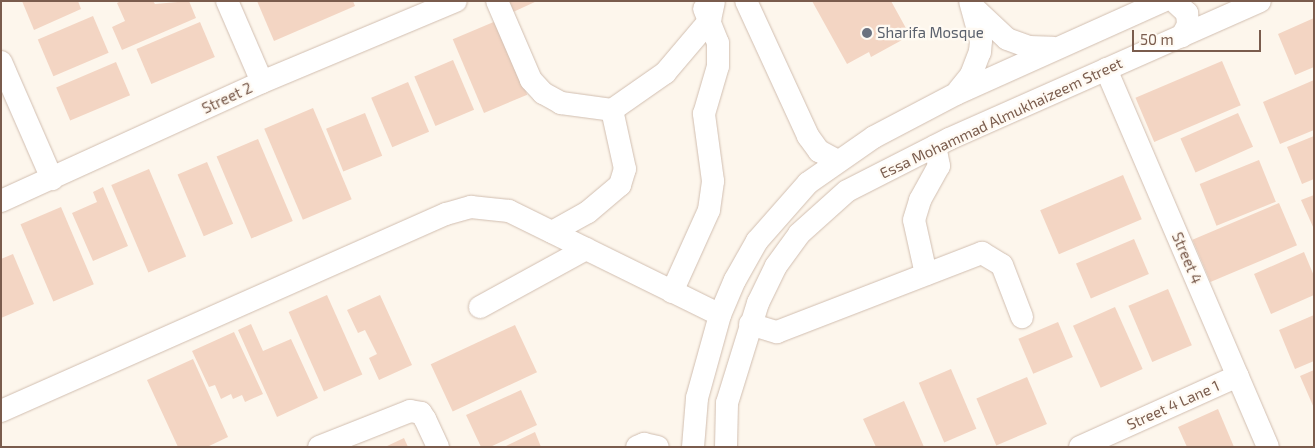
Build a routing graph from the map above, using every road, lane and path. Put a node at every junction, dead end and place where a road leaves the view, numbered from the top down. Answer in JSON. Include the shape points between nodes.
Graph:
{"nodes":[{"id":1,"x":227,"y":1,"type":"edge"},
{"id":2,"x":456,"y":1,"type":"edge"},
{"id":3,"x":497,"y":1,"type":"edge"},
{"id":4,"x":746,"y":1,"type":"edge"},
{"id":5,"x":1162,"y":1,"type":"edge"},
{"id":6,"x":1174,"y":1,"type":"edge"},
{"id":7,"x":1260,"y":1,"type":"edge"},
{"id":8,"x":971,"y":3,"type":"edge"},
{"id":9,"x":1227,"y":7,"type":"edge"},
{"id":10,"x":708,"y":8,"type":"edge"},
{"id":11,"x":1182,"y":36,"type":"junction"},
{"id":12,"x":1056,"y":48,"type":"junction"},
{"id":13,"x":1,"y":62,"type":"edge"},
{"id":14,"x":1106,"y":70,"type":"junction"},
{"id":15,"x":262,"y":82,"type":"junction"},
{"id":16,"x":956,"y":94,"type":"junction"},
{"id":17,"x":612,"y":110,"type":"junction"},
{"id":18,"x":935,"y":146,"type":"junction"},
{"id":19,"x":838,"y":161,"type":"junction"},
{"id":20,"x":52,"y":179,"type":"junction"},
{"id":21,"x":1,"y":201,"type":"edge"},
{"id":22,"x":552,"y":232,"type":"junction"},
{"id":23,"x":586,"y":249,"type":"junction"},
{"id":24,"x":926,"y":274,"type":"junction"},
{"id":25,"x":672,"y":292,"type":"junction"},
{"id":26,"x":480,"y":308,"type":"dead end"},
{"id":27,"x":720,"y":315,"type":"junction"},
{"id":28,"x":1022,"y":317,"type":"dead end"},
{"id":29,"x":750,"y":324,"type":"junction"},
{"id":30,"x":1238,"y":376,"type":"junction"},
{"id":31,"x":1,"y":411,"type":"edge"},
{"id":32,"x":319,"y":447,"type":"edge"},
{"id":33,"x":438,"y":447,"type":"edge"},
{"id":34,"x":637,"y":447,"type":"edge"},
{"id":35,"x":658,"y":447,"type":"edge"},
{"id":36,"x":693,"y":447,"type":"edge"},
{"id":37,"x":726,"y":447,"type":"edge"},
{"id":38,"x":1080,"y":447,"type":"edge"},
{"id":39,"x":1268,"y":447,"type":"edge"}],
"edges":[{"from":1,"to":15,"type":"street"},
{"from":2,"to":15,"type":"street","name":"Street 2"},
{"from":3,"to":17,"type":"street","via":[[531,80],[543,93],[562,103]]},
{"from":4,"to":19,"type":"street","via":[[808,136],[819,151]]},
{"from":5,"to":12,"type":"street"},
{"from":6,"to":11,"type":"street","via":[[1187,13],[1188,25]]},
{"from":7,"to":9,"type":"street","name":"Essa Mohammad Almukhaizeem Street"},
{"from":8,"to":12,"type":"street","via":[[986,23],[1007,39],[1030,47]]},
{"from":8,"to":16,"type":"street","via":[[981,41],[980,52],[971,75]]},
{"from":9,"to":11,"type":"street","name":"Essa Mohammad Almukhaizeem Street"},
{"from":10,"to":17,"type":"street","via":[[665,73]]},
{"from":10,"to":25,"type":"street","via":[[718,44],[718,66],[704,114],[714,181],[709,210]]},
{"from":11,"to":14,"type":"street","name":"Essa Mohammad Almukhaizeem Street"},
{"from":12,"to":16,"type":"street"},
{"from":13,"to":20,"type":"street"},
{"from":14,"to":18,"type":"street","name":"Essa Mohammad Almukhaizeem Street"},
{"from":14,"to":30,"type":"street","name":"Street 4"},
{"from":15,"to":20,"type":"street","name":"Street 2"},
{"from":16,"to":19,"type":"street","via":[[874,136]]},
{"from":17,"to":22,"type":"street","via":[[625,168],[620,185],[588,212]]},
{"from":18,"to":24,"type":"street","via":[[939,166],[920,200],[914,220]]},
{"from":18,"to":29,"type":"street","name":"Essa Mohammad Almukhaizeem Street","via":[[847,191],[799,234],[776,266]]},
{"from":19,"to":27,"type":"street","via":[[808,183],[757,241]]},
{"from":20,"to":21,"type":"street","name":"Street 2"},
{"from":22,"to":23,"type":"street"},
{"from":22,"to":31,"type":"street","via":[[496,208],[458,209]]},
{"from":23,"to":25,"type":"street"},
{"from":23,"to":26,"type":"street"},
{"from":24,"to":28,"type":"street","via":[[982,253],[993,257],[1002,265]]},
{"from":24,"to":29,"type":"street","via":[[777,332]]},
{"from":25,"to":27,"type":"street"},
{"from":27,"to":36,"type":"street","via":[[697,398]]},
{"from":29,"to":37,"type":"street","name":"Essa Mohammad Almukhaizeem Street","via":[[727,403]]},
{"from":30,"to":38,"type":"street","name":"Street 4 Lane 1"},
{"from":30,"to":39,"type":"street","name":"Street 4"},
{"from":32,"to":33,"type":"street","via":[[410,411],[421,413]]},
{"from":34,"to":35,"type":"street","via":[[644,444]]}]}
